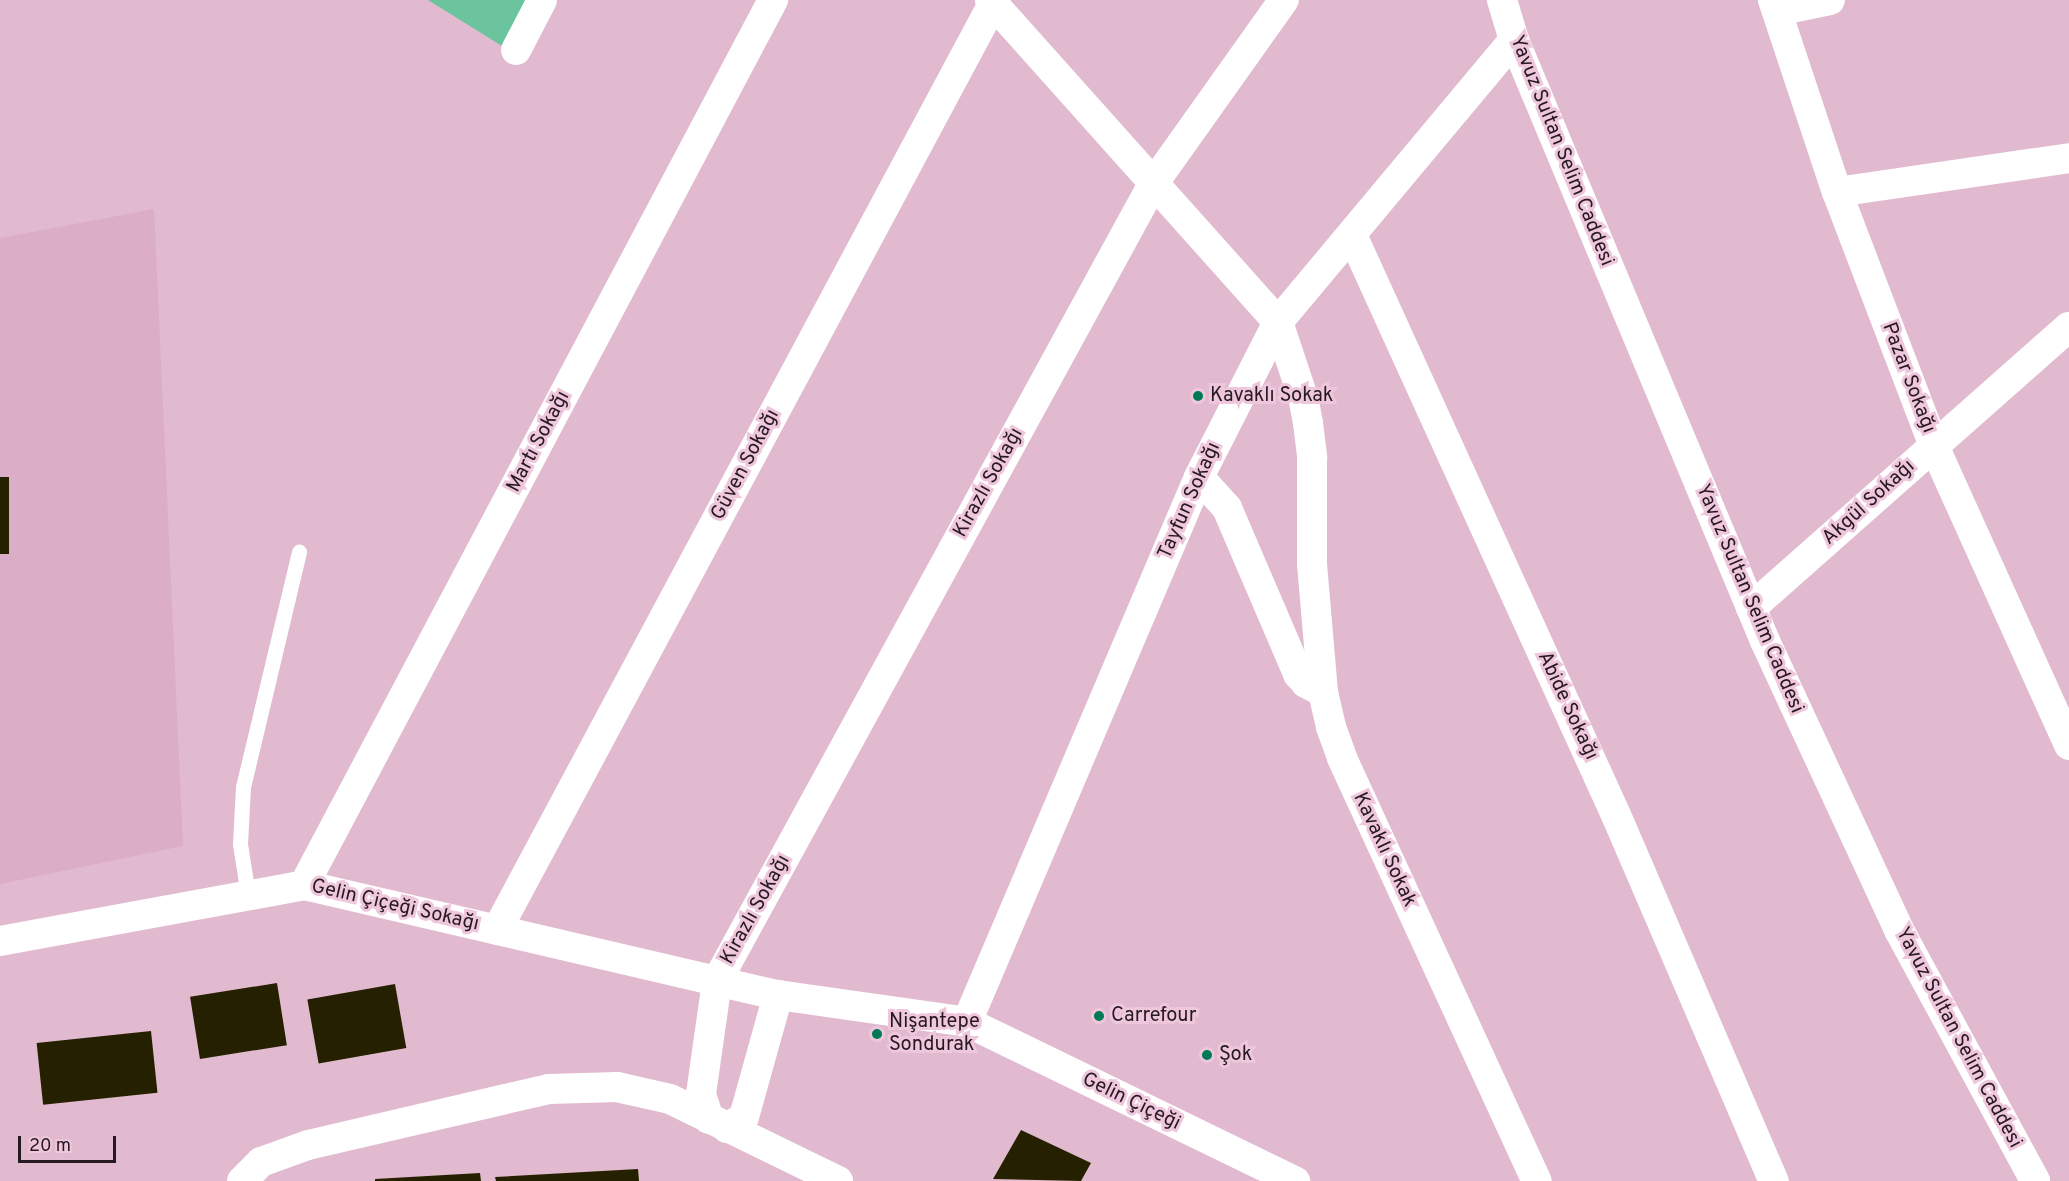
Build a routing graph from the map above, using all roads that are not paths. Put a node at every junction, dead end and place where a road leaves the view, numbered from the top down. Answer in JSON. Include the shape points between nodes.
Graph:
{"nodes":[{"id":1,"x":542,"y":0,"type":"edge"},
{"id":2,"x":773,"y":0,"type":"edge"},
{"id":3,"x":1284,"y":0,"type":"edge"},
{"id":4,"x":1502,"y":0,"type":"edge"},
{"id":5,"x":1830,"y":0,"type":"edge"},
{"id":6,"x":993,"y":1,"type":"edge"},
{"id":7,"x":1775,"y":5,"type":"edge"},
{"id":8,"x":1514,"y":40,"type":"junction"},
{"id":9,"x":516,"y":50,"type":"dead end"},
{"id":10,"x":2069,"y":158,"type":"edge"},
{"id":11,"x":1153,"y":184,"type":"junction"},
{"id":12,"x":1837,"y":192,"type":"junction"},
{"id":13,"x":1352,"y":235,"type":"junction"},
{"id":14,"x":1278,"y":322,"type":"junction"},
{"id":15,"x":2069,"y":327,"type":"edge"},
{"id":16,"x":1934,"y":446,"type":"junction"},
{"id":17,"x":1199,"y":477,"type":"junction"},
{"id":18,"x":299,"y":552,"type":"dead end"},
{"id":19,"x":1751,"y":608,"type":"junction"},
{"id":20,"x":1323,"y":692,"type":"junction"},
{"id":21,"x":2069,"y":745,"type":"edge"},
{"id":22,"x":304,"y":885,"type":"junction"},
{"id":23,"x":248,"y":895,"type":"junction"},
{"id":24,"x":498,"y":930,"type":"junction"},
{"id":25,"x":0,"y":941,"type":"edge"},
{"id":26,"x":717,"y":981,"type":"junction"},
{"id":27,"x":778,"y":995,"type":"junction"},
{"id":28,"x":967,"y":1022,"type":"junction"},
{"id":29,"x":718,"y":1123,"type":"junction"},
{"id":30,"x":242,"y":1181,"type":"edge"},
{"id":31,"x":838,"y":1181,"type":"edge"},
{"id":32,"x":1295,"y":1181,"type":"edge"},
{"id":33,"x":1537,"y":1181,"type":"edge"},
{"id":34,"x":1774,"y":1181,"type":"edge"},
{"id":35,"x":2036,"y":1181,"type":"edge"}],
"edges":[{"from":1,"to":9,"type":"street"},
{"from":2,"to":22,"type":"street","name":"Martı Sokağı"},
{"from":3,"to":11,"type":"street","name":"Kirazlı Sokağı"},
{"from":4,"to":8,"type":"street","name":"Yavuz Sultan Selim Caddesi"},
{"from":5,"to":7,"type":"street"},
{"from":6,"to":11,"type":"street","name":"Kavaklı Sokak"},
{"from":6,"to":24,"type":"street","name":"Güven Sokağı"},
{"from":7,"to":12,"type":"street","name":"Pazar Sokağı"},
{"from":8,"to":13,"type":"street","name":"Tayfun Sokağı"},
{"from":8,"to":19,"type":"street","name":"Yavuz Sultan Selim Caddesi"},
{"from":10,"to":12,"type":"street"},
{"from":11,"to":14,"type":"street","name":"Kavaklı Sokak"},
{"from":11,"to":26,"type":"street","name":"Kirazlı Sokağı"},
{"from":12,"to":16,"type":"street","name":"Pazar Sokağı"},
{"from":13,"to":14,"type":"street","name":"Tayfun Sokağı"},
{"from":13,"to":34,"type":"street","name":"Abide Sokağı","via":[[1611,804]]},
{"from":14,"to":17,"type":"street","name":"Tayfun Sokağı"},
{"from":14,"to":20,"type":"street","name":"Kavaklı Sokak","via":[[1308,423],[1313,467],[1312,564]]},
{"from":15,"to":16,"type":"street","name":"Akgül Sokağı"},
{"from":16,"to":19,"type":"street","name":"Akgül Sokağı"},
{"from":16,"to":21,"type":"street","name":"Pazar Sokağı"},
{"from":17,"to":20,"type":"street","via":[[1227,508],[1298,674]]},
{"from":17,"to":28,"type":"street","name":"Tayfun Sokağı"},
{"from":18,"to":23,"type":"lane","via":[[243,787],[240,844]]},
{"from":19,"to":35,"type":"street","name":"Yavuz Sultan Selim Caddesi","via":[[1899,930]]},
{"from":20,"to":33,"type":"street","name":"Kavaklı Sokak","via":[[1342,758]]},
{"from":22,"to":23,"type":"street","name":"Gelin Çiçeği Sokağı"},
{"from":22,"to":24,"type":"street","name":"Gelin Çiçeği Sokağı"},
{"from":23,"to":25,"type":"street","name":"Gelin Çiçeği Sokağı"},
{"from":24,"to":26,"type":"street","name":"Gelin Çiçeği Sokağı"},
{"from":26,"to":27,"type":"street","name":"Gelin Çiçeği Sokağı"},
{"from":26,"to":29,"type":"street","via":[[701,1094]]},
{"from":27,"to":28,"type":"street","name":"Gelin Çiçeği Sokağı"},
{"from":27,"to":29,"type":"street","via":[[744,1118]]},
{"from":28,"to":32,"type":"street","name":"Gelin Çiçeği"},
{"from":29,"to":30,"type":"street","via":[[670,1099],[617,1087],[549,1089],[308,1145],[261,1162]]},
{"from":29,"to":31,"type":"street"}]}
